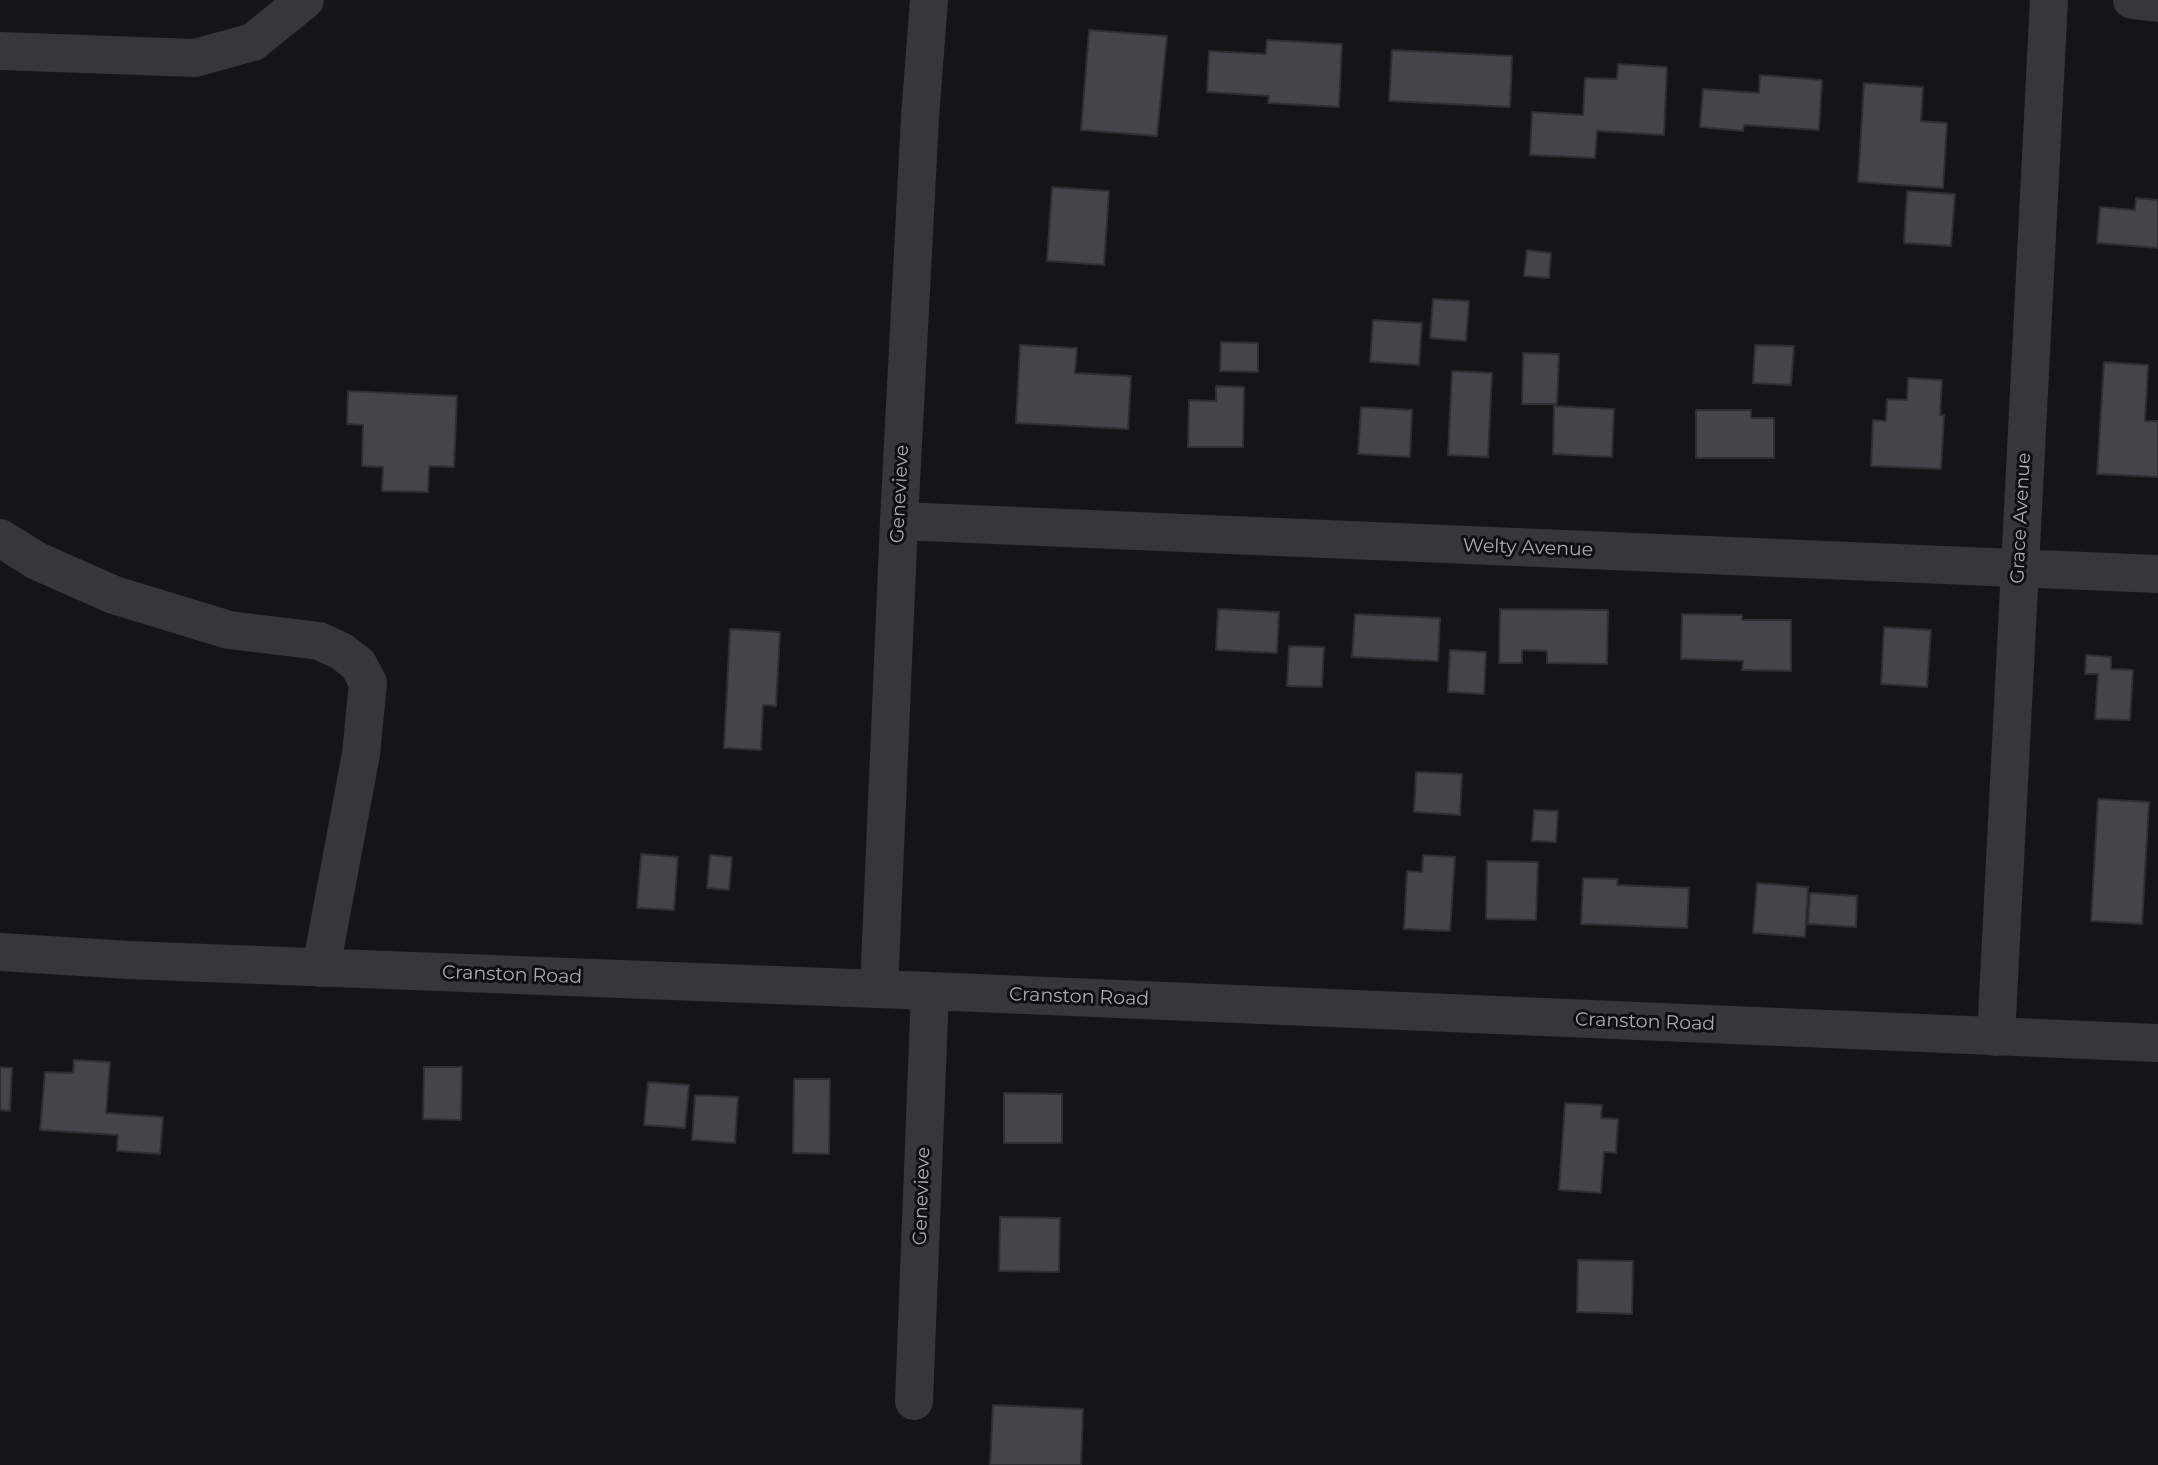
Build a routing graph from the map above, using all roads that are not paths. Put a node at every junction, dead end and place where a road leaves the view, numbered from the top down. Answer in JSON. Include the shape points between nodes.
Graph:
{"nodes":[{"id":1,"x":305,"y":0,"type":"edge"},
{"id":2,"x":929,"y":0,"type":"edge"},
{"id":3,"x":2049,"y":0,"type":"edge"},
{"id":4,"x":2132,"y":0,"type":"edge"},
{"id":5,"x":2158,"y":3,"type":"edge"},
{"id":6,"x":0,"y":51,"type":"edge"},
{"id":7,"x":899,"y":521,"type":"junction"},
{"id":8,"x":0,"y":538,"type":"edge"},
{"id":9,"x":2018,"y":568,"type":"junction"},
{"id":10,"x":2158,"y":574,"type":"edge"},
{"id":11,"x":0,"y":951,"type":"edge"},
{"id":12,"x":321,"y":968,"type":"junction"},
{"id":13,"x":878,"y":989,"type":"junction"},
{"id":14,"x":930,"y":991,"type":"junction"},
{"id":15,"x":1996,"y":1037,"type":"junction"},
{"id":16,"x":2158,"y":1043,"type":"edge"},
{"id":17,"x":914,"y":1401,"type":"dead end"}],
"edges":[{"from":1,"to":6,"type":"street","via":[[253,42],[195,58]]},
{"from":2,"to":7,"type":"street","name":"Genevieve"},
{"from":3,"to":9,"type":"street","name":"Grace Avenue"},
{"from":4,"to":5,"type":"street"},
{"from":7,"to":9,"type":"street","name":"Welty Avenue"},
{"from":7,"to":13,"type":"street","name":"Genevieve"},
{"from":8,"to":12,"type":"street","via":[[37,561],[114,595],[229,630],[319,641],[358,664],[368,683],[361,754]]},
{"from":9,"to":10,"type":"street","name":"Welty Avenue"},
{"from":9,"to":15,"type":"street","name":"Grace Avenue"},
{"from":11,"to":12,"type":"street","name":"Cranston Road"},
{"from":12,"to":13,"type":"street","name":"Cranston Road"},
{"from":13,"to":14,"type":"street","name":"Cranston Road"},
{"from":14,"to":15,"type":"street","name":"Cranston Road"},
{"from":14,"to":17,"type":"street","name":"Genevieve"},
{"from":15,"to":16,"type":"street","name":"Cranston Road"}]}
